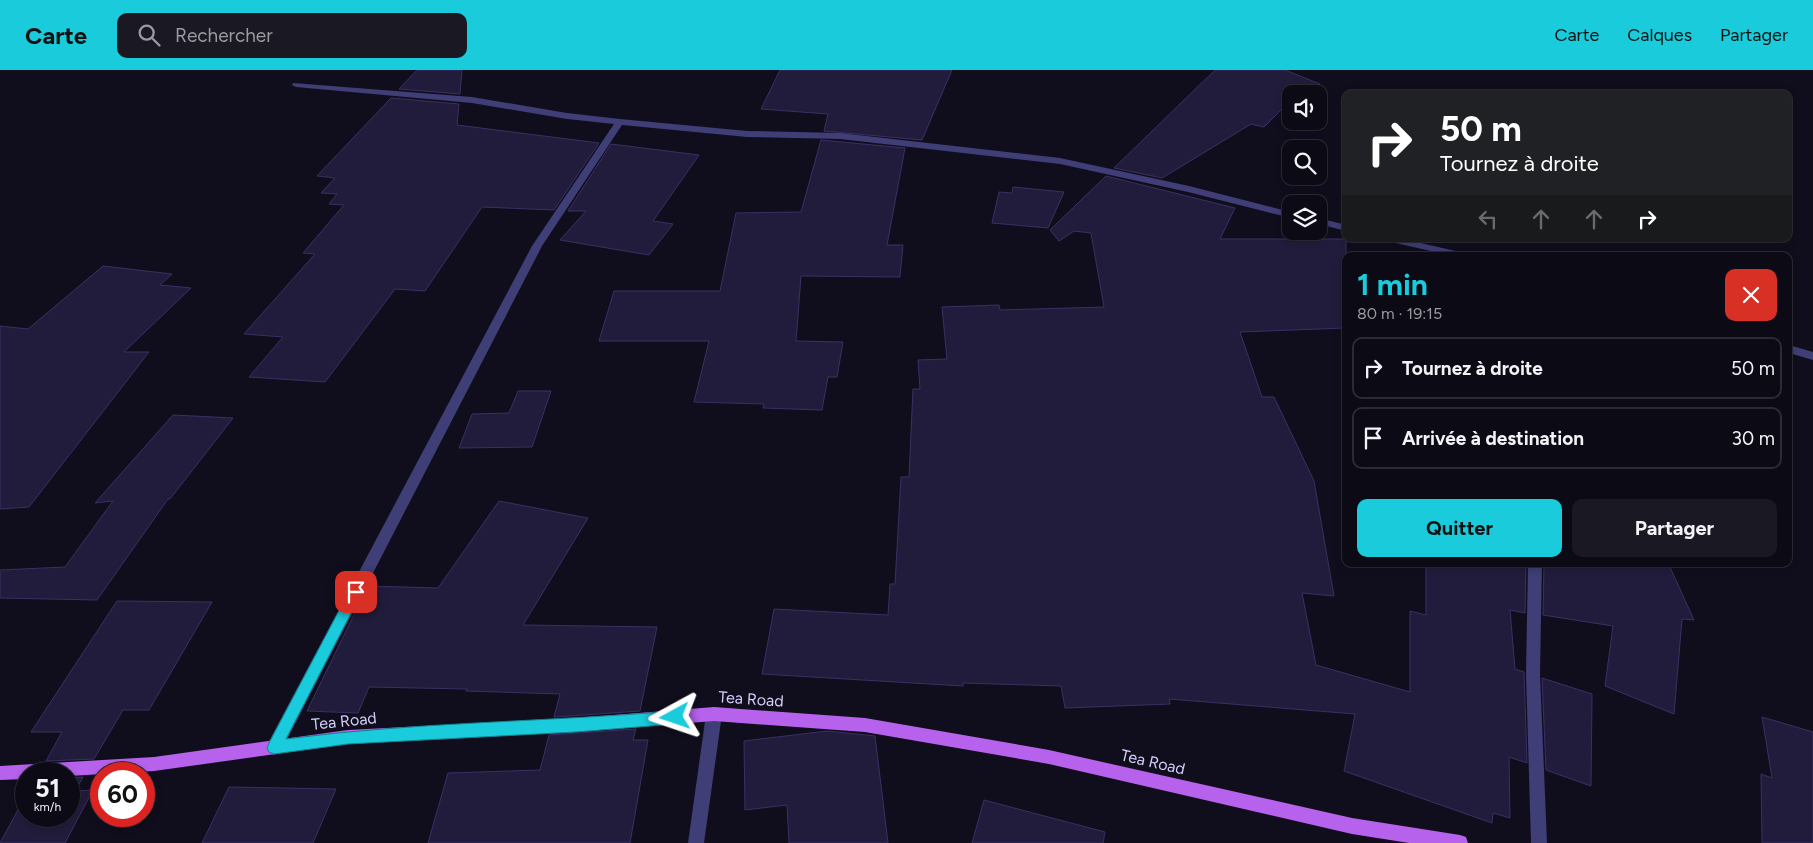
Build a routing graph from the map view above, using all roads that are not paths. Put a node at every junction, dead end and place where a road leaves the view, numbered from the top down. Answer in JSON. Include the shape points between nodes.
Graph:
{"nodes":[{"id":1,"x":296,"y":85,"type":"dead end"},
{"id":2,"x":620,"y":122,"type":"junction"},
{"id":3,"x":1282,"y":213,"type":"edge"},
{"id":4,"x":1327,"y":224,"type":"edge"},
{"id":5,"x":1342,"y":227,"type":"edge"},
{"id":6,"x":1404,"y":242,"type":"edge"},
{"id":7,"x":1448,"y":252,"type":"edge"},
{"id":8,"x":1792,"y":350,"type":"edge"},
{"id":9,"x":1813,"y":356,"type":"edge"},
{"id":10,"x":1535,"y":567,"type":"edge"},
{"id":11,"x":714,"y":714,"type":"junction"},
{"id":12,"x":274,"y":748,"type":"junction"},
{"id":13,"x":0,"y":773,"type":"edge"},
{"id":14,"x":696,"y":843,"type":"edge"},
{"id":15,"x":1460,"y":843,"type":"edge"},
{"id":16,"x":1539,"y":843,"type":"edge"}],
"edges":[{"from":1,"to":2,"type":"street","via":[[472,100]]},
{"from":2,"to":3,"type":"street","via":[[747,134],[840,136],[1060,162]]},
{"from":2,"to":12,"type":"street","via":[[537,246]]},
{"from":4,"to":5,"type":"street"},
{"from":6,"to":7,"type":"street"},
{"from":8,"to":9,"type":"street"},
{"from":10,"to":16,"type":"street","via":[[1533,674]]},
{"from":11,"to":12,"type":"main road","name":"Tea Road","via":[[348,737]]},
{"from":11,"to":14,"type":"street"},
{"from":11,"to":15,"type":"main road","name":"Tea Road","via":[[865,726],[1049,757],[1352,826]]},
{"from":12,"to":13,"type":"main road","name":"Tea Road","via":[[154,764]]}]}
